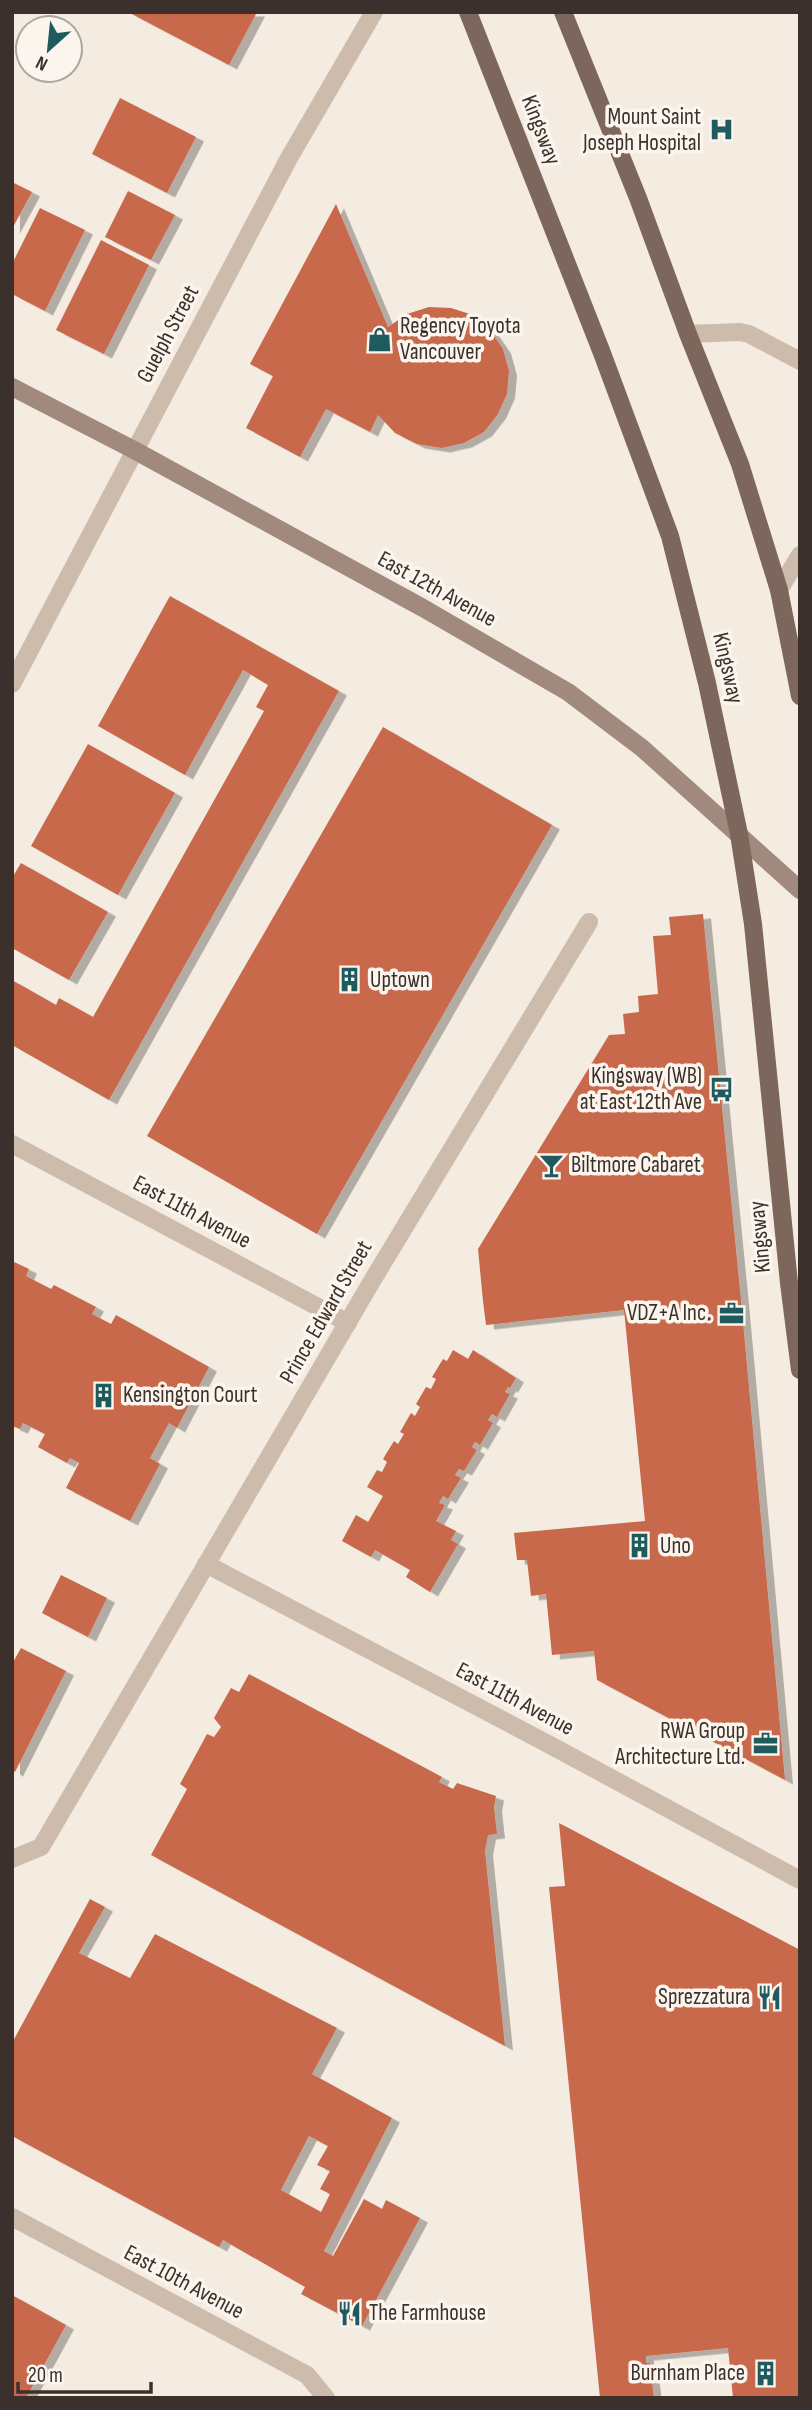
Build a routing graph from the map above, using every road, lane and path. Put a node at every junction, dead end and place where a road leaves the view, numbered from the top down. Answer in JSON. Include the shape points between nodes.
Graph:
{"nodes":[{"id":1,"x":374,"y":12,"type":"edge"},
{"id":2,"x":468,"y":12,"type":"edge"},
{"id":3,"x":563,"y":12,"type":"edge"},
{"id":4,"x":688,"y":334,"type":"junction"},
{"id":5,"x":800,"y":360,"type":"edge"},
{"id":6,"x":12,"y":387,"type":"edge"},
{"id":7,"x":134,"y":450,"type":"junction"},
{"id":8,"x":800,"y":555,"type":"edge"},
{"id":9,"x":779,"y":590,"type":"junction"},
{"id":10,"x":12,"y":684,"type":"edge"},
{"id":11,"x":800,"y":696,"type":"edge"},
{"id":12,"x":739,"y":834,"type":"junction"},
{"id":13,"x":800,"y":890,"type":"edge"},
{"id":14,"x":589,"y":922,"type":"dead end"},
{"id":15,"x":12,"y":1144,"type":"edge"},
{"id":16,"x":348,"y":1322,"type":"junction"},
{"id":17,"x":800,"y":1370,"type":"edge"},
{"id":18,"x":206,"y":1564,"type":"junction"},
{"id":19,"x":12,"y":1859,"type":"edge"},
{"id":20,"x":800,"y":1881,"type":"edge"},
{"id":21,"x":12,"y":2217,"type":"edge"},
{"id":22,"x":326,"y":2398,"type":"edge"}],
"edges":[{"from":1,"to":7,"type":"street","name":"Guelph Street","via":[[289,158]]},
{"from":2,"to":12,"type":"main road","name":"Kingsway","via":[[670,536]]},
{"from":3,"to":4,"type":"main road"},
{"from":4,"to":5,"type":"street","via":[[749,334]]},
{"from":4,"to":9,"type":"main road","via":[[740,464]]},
{"from":6,"to":7,"type":"street","name":"East 12th Avenue"},
{"from":7,"to":10,"type":"street","name":"Guelph Street"},
{"from":7,"to":12,"type":"street","name":"East 12th Avenue","via":[[568,692],[642,748]]},
{"from":8,"to":9,"type":"street"},
{"from":9,"to":11,"type":"main road"},
{"from":12,"to":13,"type":"street","name":"East 12th Avenue"},
{"from":12,"to":17,"type":"main road","name":"Kingsway","via":[[753,924]]},
{"from":14,"to":16,"type":"street","name":"Prince Edward Street"},
{"from":15,"to":16,"type":"street","name":"East 11th Avenue"},
{"from":16,"to":18,"type":"street","name":"Prince Edward Street"},
{"from":18,"to":19,"type":"street","name":"Prince Edward Street","via":[[41,1847]]},
{"from":18,"to":20,"type":"street","name":"East 11th Avenue"},
{"from":21,"to":22,"type":"street","name":"East 10th Avenue","via":[[307,2375]]}]}
